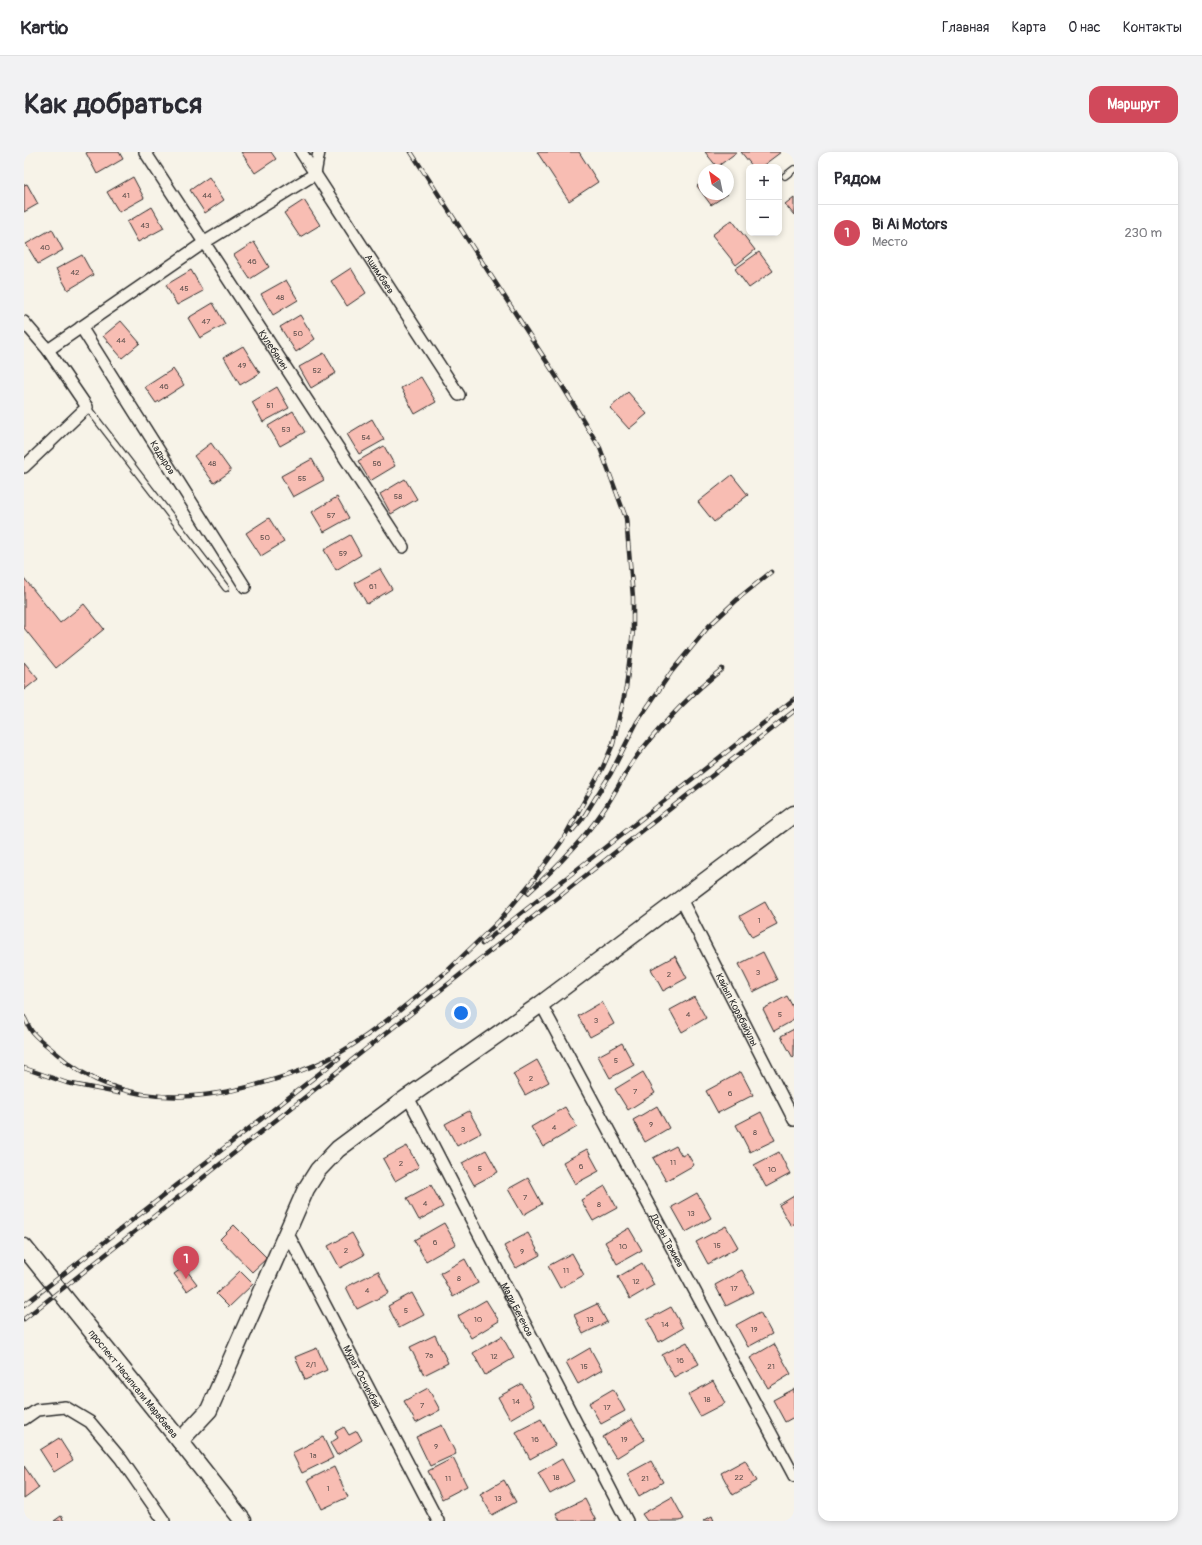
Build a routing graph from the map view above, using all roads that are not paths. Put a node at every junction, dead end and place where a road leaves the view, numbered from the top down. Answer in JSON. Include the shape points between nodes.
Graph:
{"nodes":[{"id":1,"x":145,"y":152,"type":"edge"},
{"id":2,"x":301,"y":152,"type":"edge"},
{"id":3,"x":318,"y":152,"type":"edge"},
{"id":4,"x":794,"y":169,"type":"edge"},
{"id":5,"x":315,"y":174,"type":"junction"},
{"id":6,"x":785,"y":176,"type":"dead end"},
{"id":7,"x":205,"y":242,"type":"junction"},
{"id":8,"x":24,"y":322,"type":"edge"},
{"id":9,"x":81,"y":327,"type":"junction"},
{"id":10,"x":48,"y":350,"type":"junction"},
{"id":11,"x":459,"y":395,"type":"dead end"},
{"id":12,"x":87,"y":407,"type":"junction"},
{"id":13,"x":24,"y":467,"type":"edge"},
{"id":14,"x":403,"y":547,"type":"dead end"},
{"id":15,"x":245,"y":587,"type":"dead end"},
{"id":16,"x":226,"y":588,"type":"dead end"},
{"id":17,"x":794,"y":814,"type":"edge"},
{"id":18,"x":681,"y":899,"type":"junction"},
{"id":19,"x":542,"y":1004,"type":"junction"},
{"id":20,"x":408,"y":1097,"type":"junction"},
{"id":21,"x":794,"y":1120,"type":"edge"},
{"id":22,"x":287,"y":1232,"type":"junction"},
{"id":23,"x":24,"y":1247,"type":"edge"},
{"id":24,"x":24,"y":1419,"type":"edge"},
{"id":25,"x":180,"y":1440,"type":"junction"},
{"id":26,"x":794,"y":1476,"type":"edge"},
{"id":27,"x":164,"y":1521,"type":"edge"},
{"id":28,"x":243,"y":1521,"type":"edge"},
{"id":29,"x":438,"y":1521,"type":"edge"},
{"id":30,"x":627,"y":1521,"type":"edge"}],
"edges":[{"from":1,"to":7,"type":"street","name":"Кулебякин"},
{"from":2,"to":5,"type":"street","name":"Ашимбаев"},
{"from":3,"to":5,"type":"street"},
{"from":4,"to":6,"type":"lane"},
{"from":5,"to":7,"type":"street"},
{"from":5,"to":11,"type":"street","name":"Ашимбаев"},
{"from":7,"to":9,"type":"street"},
{"from":7,"to":14,"type":"street","name":"Кулебякин"},
{"from":8,"to":10,"type":"street"},
{"from":9,"to":10,"type":"street"},
{"from":9,"to":15,"type":"street","name":"Кадыров"},
{"from":10,"to":12,"type":"street"},
{"from":12,"to":13,"type":"street"},
{"from":12,"to":16,"type":"lane"},
{"from":17,"to":18,"type":"street"},
{"from":18,"to":19,"type":"street"},
{"from":18,"to":21,"type":"street","name":"Кайып Корабайулы"},
{"from":19,"to":20,"type":"street"},
{"from":19,"to":26,"type":"street","name":"Досан Тажиев"},
{"from":20,"to":22,"type":"street","via":[[338,1149],[318,1170],[306,1189]]},
{"from":20,"to":30,"type":"street","name":"Мади Бегенов"},
{"from":22,"to":25,"type":"street","via":[[209,1410]]},
{"from":22,"to":29,"type":"street","name":"Мурат Оскинбай"},
{"from":23,"to":25,"type":"street","name":"проспект Насипкали Марабаева"},
{"from":24,"to":27,"type":"street","via":[[37,1410],[65,1407],[90,1422],[121,1459]]},
{"from":25,"to":28,"type":"street","name":"проспект Насипкали Марабаева"}]}
